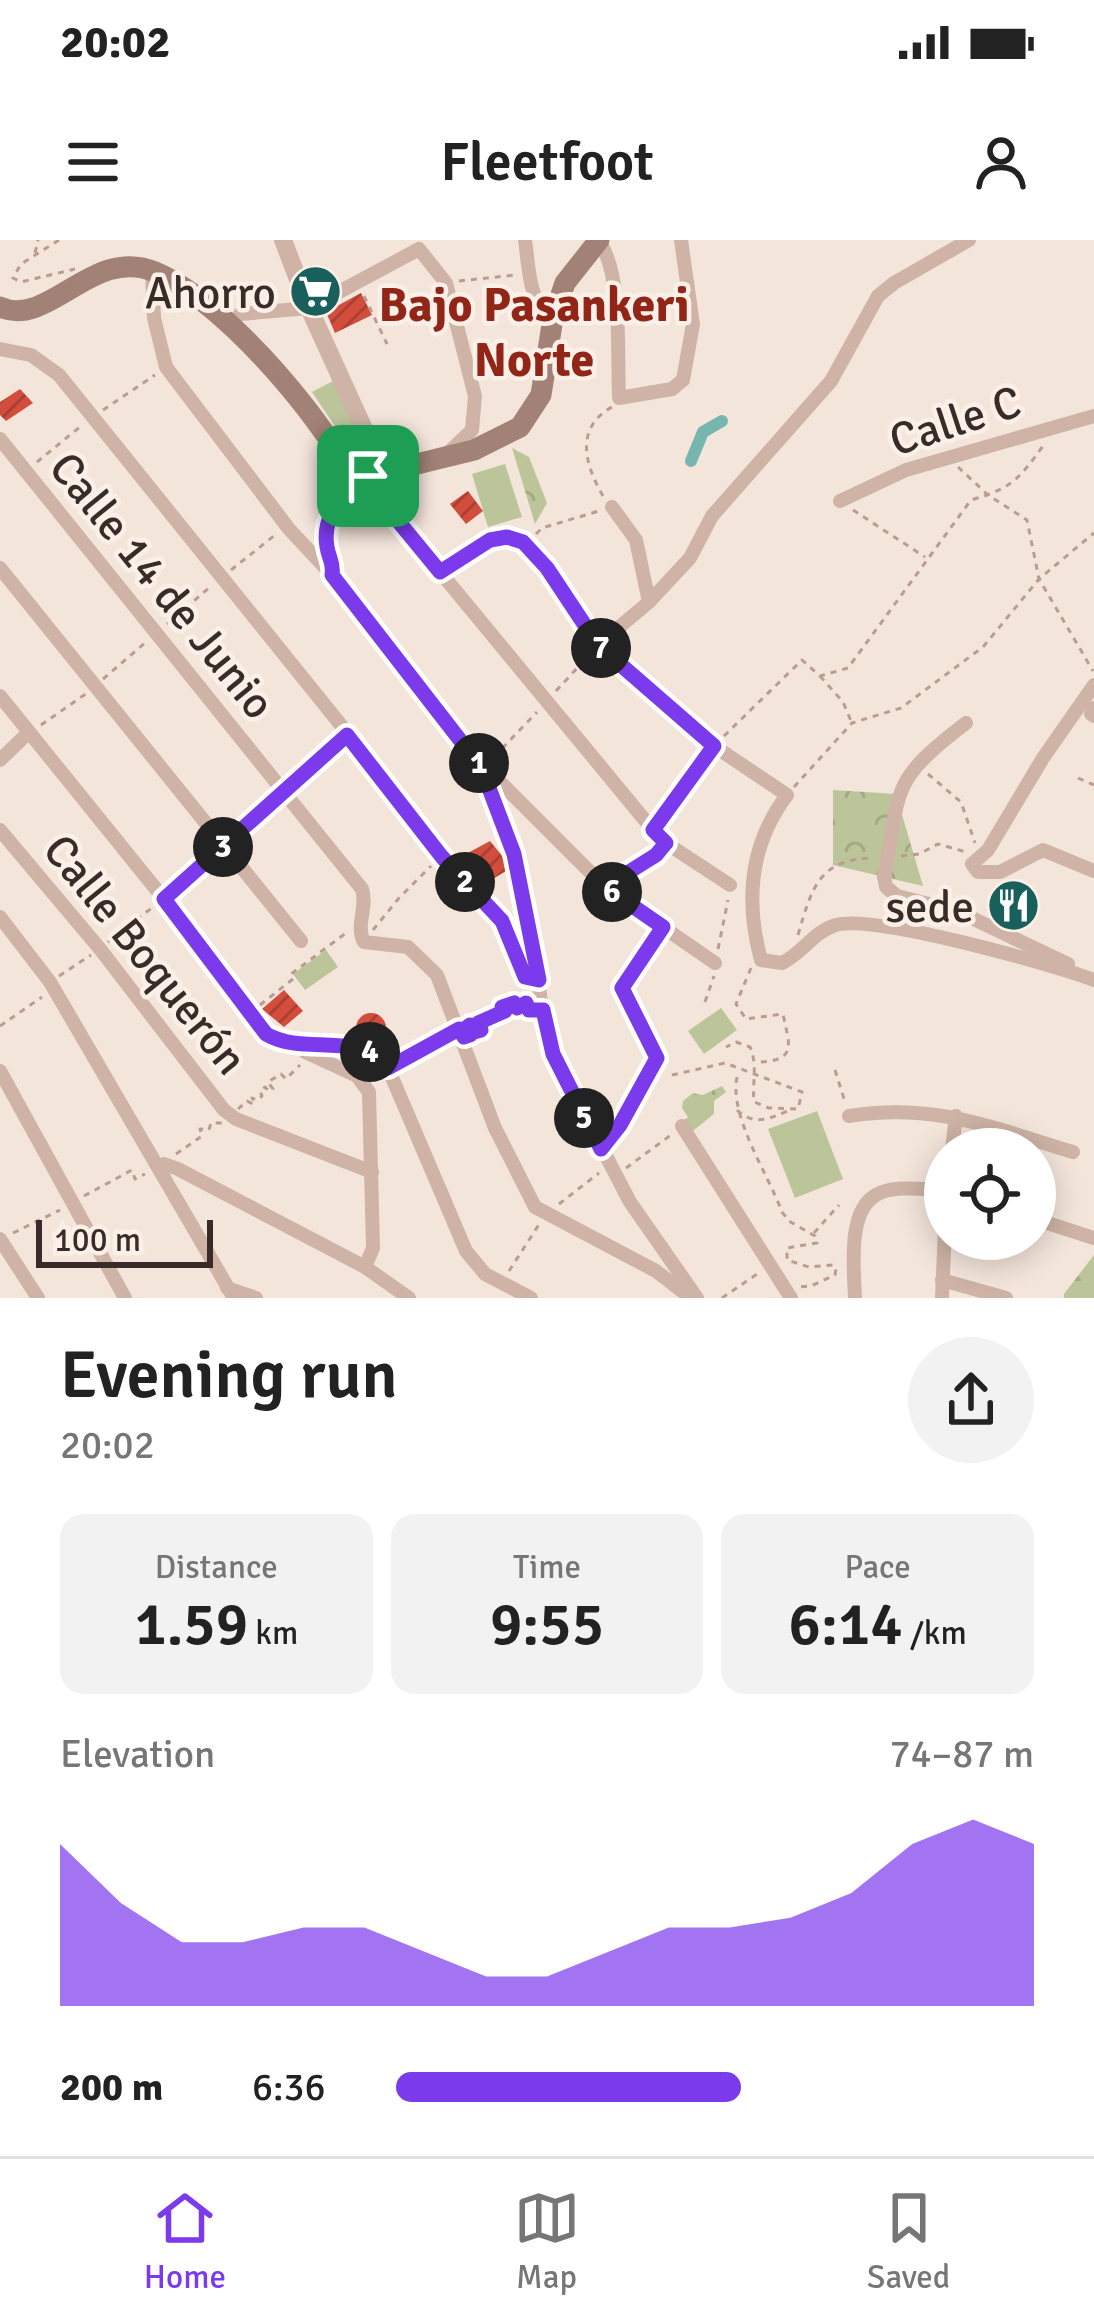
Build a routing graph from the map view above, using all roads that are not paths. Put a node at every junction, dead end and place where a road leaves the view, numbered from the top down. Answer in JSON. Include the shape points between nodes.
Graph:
{"nodes":[{"id":1,"x":283,"y":240,"type":"edge"},
{"id":2,"x":526,"y":240,"type":"edge"},
{"id":3,"x":598,"y":240,"type":"edge"},
{"id":4,"x":681,"y":240,"type":"edge"},
{"id":5,"x":969,"y":240,"type":"edge"},
{"id":6,"x":152,"y":270,"type":"junction"},
{"id":7,"x":0,"y":307,"type":"edge"},
{"id":8,"x":309,"y":308,"type":"junction"},
{"id":9,"x":240,"y":314,"type":"dead end"},
{"id":10,"x":553,"y":317,"type":"junction"},
{"id":11,"x":0,"y":349,"type":"edge"},
{"id":12,"x":1094,"y":416,"type":"edge"},
{"id":13,"x":0,"y":439,"type":"edge"},
{"id":14,"x":442,"y":456,"type":"junction"},
{"id":15,"x":376,"y":475,"type":"junction"},
{"id":16,"x":840,"y":501,"type":"road end"},
{"id":17,"x":612,"y":507,"type":"road end"},
{"id":18,"x":0,"y":568,"type":"edge"},
{"id":19,"x":440,"y":572,"type":"junction"},
{"id":20,"x":332,"y":575,"type":"junction"},
{"id":21,"x":649,"y":602,"type":"junction"},
{"id":22,"x":598,"y":645,"type":"junction"},
{"id":23,"x":1094,"y":685,"type":"edge"},
{"id":24,"x":0,"y":697,"type":"edge"},
{"id":25,"x":966,"y":723,"type":"dead end"},
{"id":26,"x":29,"y":732,"type":"junction"},
{"id":27,"x":714,"y":746,"type":"junction"},
{"id":28,"x":0,"y":760,"type":"edge"},
{"id":29,"x":481,"y":767,"type":"junction"},
{"id":30,"x":0,"y":830,"type":"edge"},
{"id":31,"x":653,"y":830,"type":"junction"},
{"id":32,"x":666,"y":843,"type":"junction"},
{"id":33,"x":1094,"y":872,"type":"edge"},
{"id":34,"x":730,"y":885,"type":"road end"},
{"id":35,"x":605,"y":887,"type":"junction"},
{"id":36,"x":0,"y":916,"type":"edge"},
{"id":37,"x":663,"y":927,"type":"junction"},
{"id":38,"x":301,"y":941,"type":"dead end"},
{"id":39,"x":715,"y":963,"type":"road end"},
{"id":40,"x":1073,"y":972,"type":"junction"},
{"id":41,"x":539,"y":980,"type":"junction"},
{"id":42,"x":1094,"y":980,"type":"edge"},
{"id":43,"x":306,"y":1050,"type":"junction"},
{"id":44,"x":0,"y":1070,"type":"edge"},
{"id":45,"x":849,"y":1116,"type":"road end"},
{"id":46,"x":956,"y":1116,"type":"junction"},
{"id":47,"x":682,"y":1126,"type":"road end"},
{"id":48,"x":955,"y":1128,"type":"edge"},
{"id":49,"x":601,"y":1149,"type":"junction"},
{"id":50,"x":1073,"y":1152,"type":"dead end"},
{"id":51,"x":162,"y":1166,"type":"junction"},
{"id":52,"x":372,"y":1172,"type":"junction"},
{"id":53,"x":924,"y":1191,"type":"edge"},
{"id":54,"x":1056,"y":1226,"type":"edge"},
{"id":55,"x":1094,"y":1238,"type":"edge"},
{"id":56,"x":0,"y":1239,"type":"edge"},
{"id":57,"x":943,"y":1260,"type":"edge"},
{"id":58,"x":365,"y":1267,"type":"junction"},
{"id":59,"x":942,"y":1280,"type":"junction"},
{"id":60,"x":787,"y":1292,"type":"edge"},
{"id":61,"x":230,"y":1293,"type":"edge"},
{"id":62,"x":850,"y":1297,"type":"edge"},
{"id":63,"x":38,"y":1298,"type":"edge"},
{"id":64,"x":125,"y":1298,"type":"edge"},
{"id":65,"x":256,"y":1298,"type":"edge"},
{"id":66,"x":409,"y":1298,"type":"edge"},
{"id":67,"x":531,"y":1298,"type":"edge"},
{"id":68,"x":695,"y":1298,"type":"edge"},
{"id":69,"x":942,"y":1298,"type":"edge"},
{"id":70,"x":1006,"y":1298,"type":"edge"}],
"edges":[{"from":1,"to":8,"type":"street"},
{"from":2,"to":10,"type":"street","via":[[539,308]]},
{"from":3,"to":4,"type":"street","via":[[616,308],[619,398],[683,380],[693,324]]},
{"from":3,"to":10,"type":"main road","via":[[565,284]]},
{"from":5,"to":21,"type":"street","via":[[878,296],[831,381],[740,481],[690,558]]},
{"from":6,"to":7,"type":"main road","via":[[117,267],[25,311]]},
{"from":6,"to":15,"type":"main road","via":[[229,326],[347,462]]},
{"from":6,"to":20,"type":"street","via":[[166,367]]},
{"from":8,"to":9,"type":"street"},
{"from":8,"to":14,"type":"street","via":[[419,249],[446,283],[476,413],[466,439]]},
{"from":8,"to":15,"type":"street"},
{"from":10,"to":14,"type":"main road","via":[[531,415],[504,439]]},
{"from":11,"to":41,"type":"street","via":[[31,355],[59,375],[442,857],[502,921],[525,977]]},
{"from":12,"to":16,"type":"street","name":"Calle C","via":[[906,470]]},
{"from":13,"to":68,"type":"street","name":"Calle 14 de Junio","via":[[362,889],[364,942],[416,951],[436,975],[535,1207]]},
{"from":14,"to":15,"type":"main road"},
{"from":15,"to":19,"type":"street","via":[[370,487]]},
{"from":15,"to":20,"type":"street","via":[[336,502],[326,538]]},
{"from":17,"to":21,"type":"street","via":[[636,540]]},
{"from":18,"to":38,"type":"street"},
{"from":19,"to":22,"type":"street","via":[[490,540],[527,545]]},
{"from":19,"to":31,"type":"street"},
{"from":20,"to":29,"type":"street"},
{"from":21,"to":22,"type":"street"},
{"from":22,"to":27,"type":"street"},
{"from":23,"to":33,"type":"street","via":[[972,867],[1000,872],[1043,850]]},
{"from":24,"to":26,"type":"street"},
{"from":25,"to":40,"type":"street","via":[[901,786],[884,882],[893,894],[957,910]]},
{"from":26,"to":28,"type":"street"},
{"from":26,"to":43,"type":"street","via":[[266,1034]]},
{"from":27,"to":31,"type":"street"},
{"from":27,"to":40,"type":"street","via":[[783,800],[750,888],[761,959],[790,959],[824,929],[853,923]]},
{"from":29,"to":35,"type":"street"},
{"from":29,"to":41,"type":"street","via":[[514,854]]},
{"from":30,"to":52,"type":"street","name":"Calle Boquerón","via":[[231,1115]]},
{"from":31,"to":32,"type":"street"},
{"from":32,"to":34,"type":"street"},
{"from":32,"to":35,"type":"street"},
{"from":35,"to":37,"type":"street"},
{"from":36,"to":51,"type":"street"},
{"from":37,"to":39,"type":"street"},
{"from":37,"to":49,"type":"lane","via":[[622,988],[657,1058]]},
{"from":40,"to":42,"type":"street"},
{"from":41,"to":49,"type":"street","via":[[553,1054]]},
{"from":43,"to":52,"type":"street","via":[[366,1086]]},
{"from":43,"to":67,"type":"street","via":[[334,1042],[364,1049],[388,1068],[466,1251],[485,1274]]},
{"from":44,"to":64,"type":"street"},
{"from":45,"to":46,"type":"street"},
{"from":46,"to":48,"type":"street"},
{"from":46,"to":50,"type":"street"},
{"from":47,"to":60,"type":"street"},
{"from":49,"to":68,"type":"street"},
{"from":51,"to":58,"type":"street"},
{"from":51,"to":61,"type":"street"},
{"from":52,"to":58,"type":"street","via":[[373,1248]]},
{"from":53,"to":62,"type":"street","via":[[882,1192],[867,1203]]},
{"from":54,"to":55,"type":"street"},
{"from":56,"to":63,"type":"street"},
{"from":57,"to":59,"type":"street"},
{"from":58,"to":66,"type":"street"},
{"from":59,"to":69,"type":"street"},
{"from":59,"to":70,"type":"street"},
{"from":61,"to":65,"type":"street"}]}
